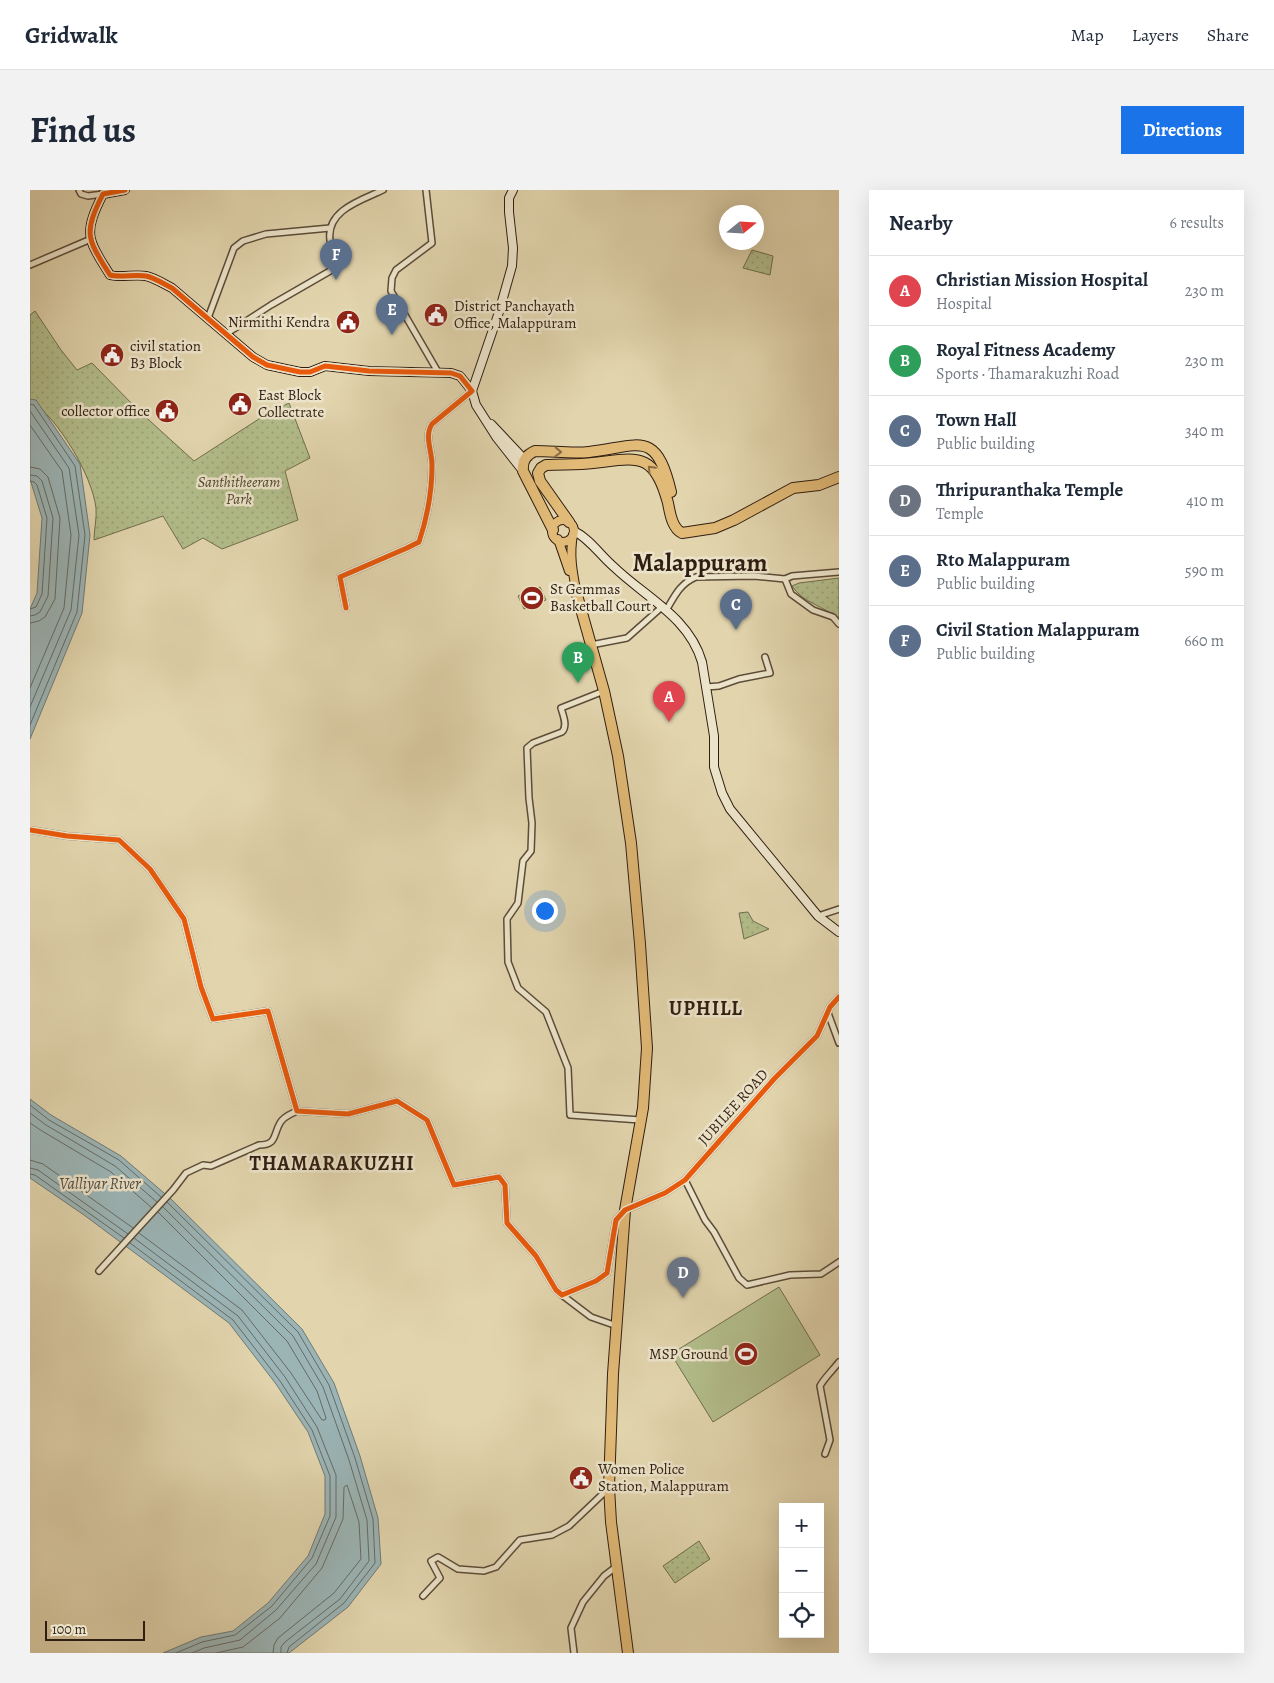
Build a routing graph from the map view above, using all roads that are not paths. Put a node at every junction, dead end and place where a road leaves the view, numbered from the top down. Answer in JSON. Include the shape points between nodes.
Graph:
{"nodes":[{"id":1,"x":79,"y":190,"type":"edge"},
{"id":2,"x":125,"y":190,"type":"edge"},
{"id":3,"x":383,"y":190,"type":"edge"},
{"id":4,"x":426,"y":190,"type":"edge"},
{"id":5,"x":513,"y":190,"type":"edge"},
{"id":6,"x":103,"y":194,"type":"junction"},
{"id":7,"x":330,"y":228,"type":"junction"},
{"id":8,"x":90,"y":239,"type":"junction"},
{"id":9,"x":30,"y":265,"type":"edge"},
{"id":10,"x":208,"y":318,"type":"junction"},
{"id":11,"x":226,"y":334,"type":"junction"},
{"id":12,"x":438,"y":372,"type":"junction"},
{"id":13,"x":472,"y":390,"type":"junction"},
{"id":14,"x":484,"y":417,"type":"junction"},
{"id":15,"x":524,"y":459,"type":"junction"},
{"id":16,"x":523,"y":471,"type":"junction"},
{"id":17,"x":839,"y":477,"type":"edge"},
{"id":18,"x":572,"y":529,"type":"junction"},
{"id":19,"x":692,"y":532,"type":"junction"},
{"id":20,"x":555,"y":535,"type":"junction"},
{"id":21,"x":839,"y":572,"type":"edge"},
{"id":22,"x":785,"y":579,"type":"junction"},
{"id":23,"x":577,"y":595,"type":"junction"},
{"id":24,"x":346,"y":608,"type":"dead end"},
{"id":25,"x":665,"y":608,"type":"junction"},
{"id":26,"x":839,"y":624,"type":"edge"},
{"id":27,"x":590,"y":645,"type":"junction"},
{"id":28,"x":765,"y":657,"type":"dead end"},
{"id":29,"x":706,"y":687,"type":"junction"},
{"id":30,"x":604,"y":692,"type":"junction"},
{"id":31,"x":30,"y":830,"type":"edge"},
{"id":32,"x":839,"y":909,"type":"edge"},
{"id":33,"x":818,"y":916,"type":"junction"},
{"id":34,"x":839,"y":932,"type":"edge"},
{"id":35,"x":839,"y":997,"type":"edge"},
{"id":36,"x":828,"y":1013,"type":"junction"},
{"id":37,"x":839,"y":1043,"type":"edge"},
{"id":38,"x":297,"y":1111,"type":"junction"},
{"id":39,"x":641,"y":1120,"type":"junction"},
{"id":40,"x":685,"y":1180,"type":"junction"},
{"id":41,"x":626,"y":1210,"type":"junction"},
{"id":42,"x":839,"y":1262,"type":"edge"},
{"id":43,"x":99,"y":1271,"type":"dead end"},
{"id":44,"x":562,"y":1294,"type":"junction"},
{"id":45,"x":617,"y":1326,"type":"junction"},
{"id":46,"x":839,"y":1362,"type":"edge"},
{"id":47,"x":825,"y":1454,"type":"dead end"},
{"id":48,"x":609,"y":1487,"type":"junction"},
{"id":49,"x":617,"y":1566,"type":"junction"},
{"id":50,"x":423,"y":1596,"type":"dead end"},
{"id":51,"x":574,"y":1653,"type":"edge"},
{"id":52,"x":628,"y":1653,"type":"edge"}],
"edges":[{"from":1,"to":6,"type":"street","via":[[88,196]]},
{"from":2,"to":6,"type":"main road"},
{"from":3,"to":7,"type":"street","via":[[337,215]]},
{"from":4,"to":12,"type":"street","via":[[432,243],[396,270],[391,291]]},
{"from":5,"to":13,"type":"main road","via":[[509,198],[512,266]]},
{"from":6,"to":8,"type":"main road"},
{"from":7,"to":10,"type":"street","via":[[266,234],[243,241],[234,248]]},
{"from":7,"to":11,"type":"street","via":[[334,263],[330,271]]},
{"from":8,"to":9,"type":"street"},
{"from":8,"to":10,"type":"main road","via":[[110,274],[147,276],[172,288]]},
{"from":10,"to":11,"type":"main road"},
{"from":11,"to":12,"type":"main road","via":[[267,365],[300,372],[325,366],[369,371]]},
{"from":12,"to":13,"type":"main road","via":[[460,376]]},
{"from":13,"to":14,"type":"main road"},
{"from":13,"to":24,"type":"street","via":[[429,429],[431,480],[419,542],[340,577]]},
{"from":14,"to":15,"type":"main road"},
{"from":14,"to":16,"type":"main road"},
{"from":15,"to":16,"type":"highway"},
{"from":15,"to":19,"type":"highway","one_way":true,"via":[[536,451],[588,452],[645,446],[655,452],[662,464],[682,528]]},
{"from":16,"to":20,"type":"highway"},
{"from":17,"to":19,"type":"highway","via":[[819,485],[793,488],[734,520]]},
{"from":19,"to":18,"type":"highway","one_way":true,"via":[[682,534],[678,531],[664,488],[655,472],[636,459],[540,468],[540,481]]},
{"from":18,"to":20,"type":"main road","via":[[567,541]]},
{"from":18,"to":20,"type":"main road","via":[[566,520],[558,521],[554,526]]},
{"from":18,"to":23,"type":"main road","via":[[571,564]]},
{"from":18,"to":25,"type":"main road","via":[[584,536],[630,582]]},
{"from":20,"to":23,"type":"main road"},
{"from":21,"to":22,"type":"street"},
{"from":22,"to":25,"type":"street","via":[[696,577],[680,587]]},
{"from":22,"to":26,"type":"street","via":[[791,594],[813,610],[833,617]]},
{"from":23,"to":27,"type":"highway"},
{"from":25,"to":27,"type":"street","via":[[627,638]]},
{"from":25,"to":29,"type":"main road","via":[[683,626],[700,652]]},
{"from":27,"to":30,"type":"highway"},
{"from":28,"to":29,"type":"street","via":[[770,673]]},
{"from":29,"to":33,"type":"main road","via":[[714,736],[714,767],[722,793],[730,809]]},
{"from":30,"to":39,"type":"highway","via":[[618,756],[631,843],[640,944],[647,1048]]},
{"from":30,"to":39,"type":"street","via":[[561,708],[564,730],[527,748],[531,851],[523,861],[518,903],[506,919],[508,962],[518,988],[546,1012],[568,1068],[570,1115]]},
{"from":31,"to":38,"type":"street","via":[[119,840],[150,869],[184,919],[201,987],[213,1019],[268,1011]]},
{"from":32,"to":33,"type":"street"},
{"from":33,"to":34,"type":"main road"},
{"from":35,"to":36,"type":"street","name":"JUBILEE ROAD"},
{"from":36,"to":37,"type":"street"},
{"from":36,"to":40,"type":"street","name":"JUBILEE ROAD","via":[[817,1036],[775,1078]]},
{"from":38,"to":43,"type":"street","via":[[286,1116],[267,1145],[259,1145],[211,1166],[203,1165],[186,1172]]},
{"from":38,"to":44,"type":"street","via":[[348,1114],[398,1101],[426,1120],[454,1185],[499,1176],[505,1185],[507,1223],[536,1256],[556,1290]]},
{"from":39,"to":41,"type":"highway"},
{"from":40,"to":41,"type":"street","name":"JUBILEE ROAD","via":[[665,1193]]},
{"from":40,"to":42,"type":"street","via":[[739,1278],[747,1284],[790,1275],[821,1274]]},
{"from":41,"to":44,"type":"street","via":[[616,1220],[608,1273]]},
{"from":41,"to":45,"type":"highway"},
{"from":44,"to":45,"type":"street","via":[[591,1317]]},
{"from":45,"to":48,"type":"highway"},
{"from":46,"to":47,"type":"street","via":[[820,1386],[830,1440]]},
{"from":48,"to":49,"type":"highway"},
{"from":48,"to":50,"type":"street","via":[[569,1526],[552,1535],[520,1540],[496,1567],[484,1571],[458,1569],[438,1557],[431,1561],[440,1578]]},
{"from":49,"to":51,"type":"street","via":[[604,1576],[583,1602],[571,1628]]},
{"from":49,"to":52,"type":"highway"}]}
